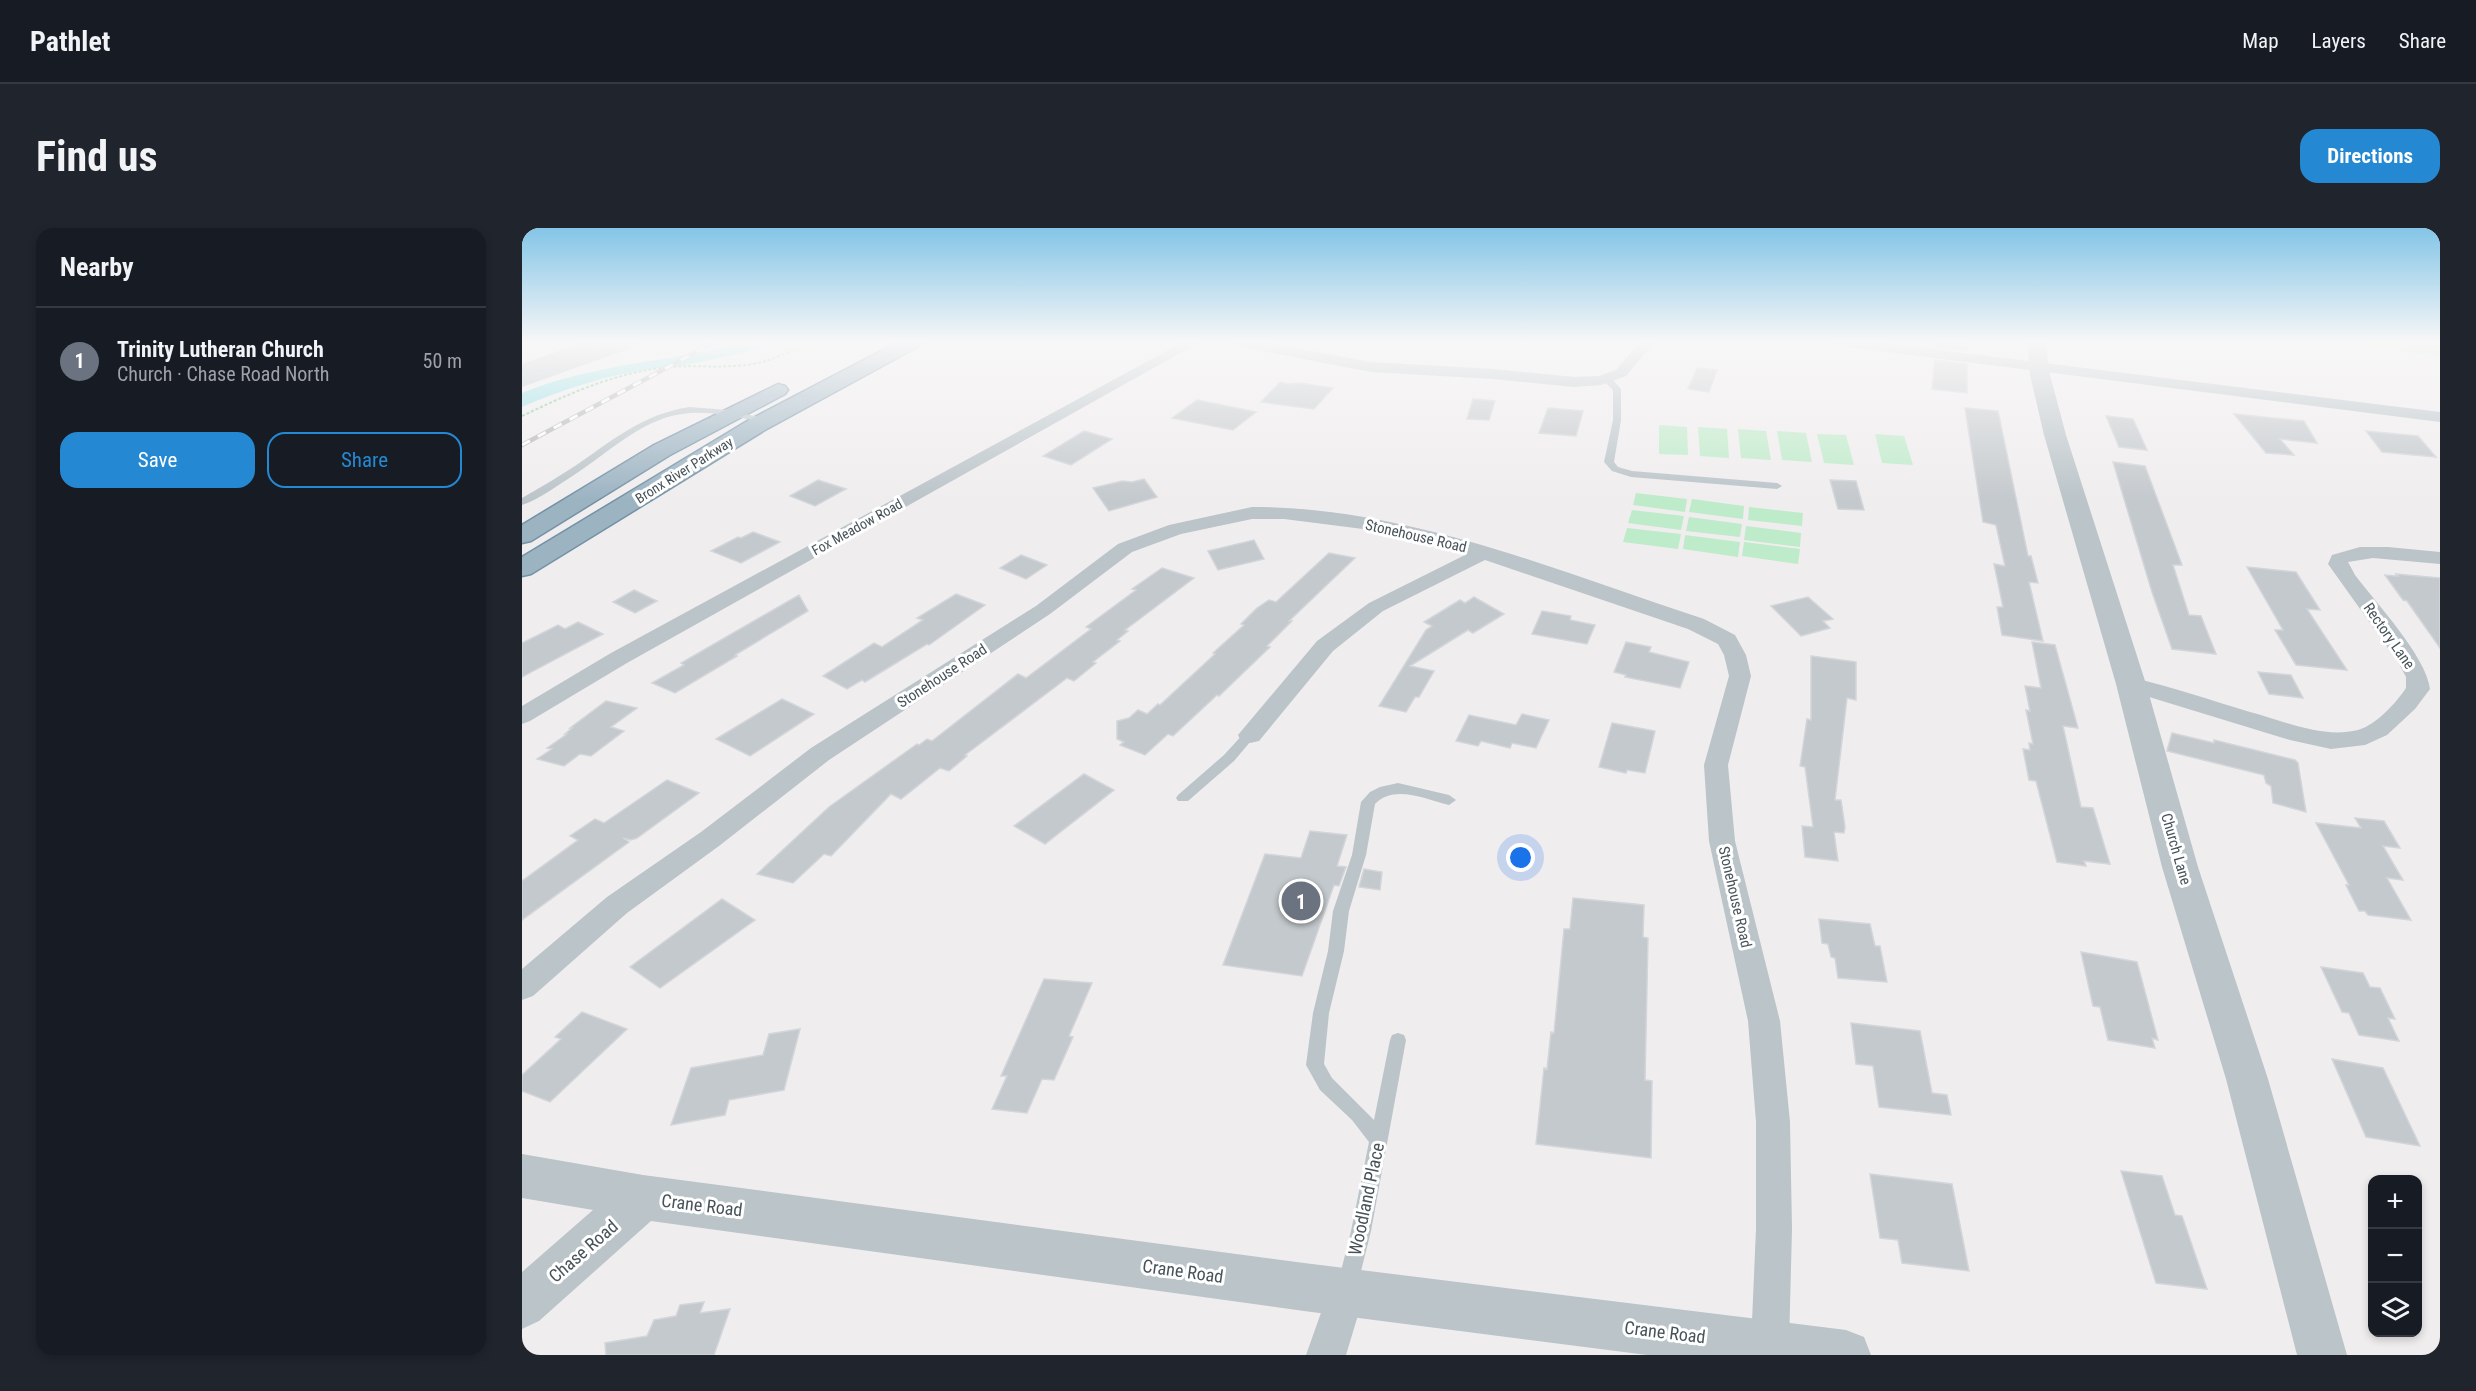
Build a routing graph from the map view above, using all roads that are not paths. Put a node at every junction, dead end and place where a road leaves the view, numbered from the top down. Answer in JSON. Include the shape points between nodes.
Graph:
{"nodes":[{"id":1,"x":769,"y":395,"type":"edge"},
{"id":2,"x":814,"y":395,"type":"edge"},
{"id":3,"x":1097,"y":395,"type":"edge"},
{"id":4,"x":1617,"y":395,"type":"edge"},
{"id":5,"x":2045,"y":395,"type":"edge"},
{"id":6,"x":2297,"y":395,"type":"edge"},
{"id":7,"x":731,"y":413,"type":"junction"},
{"id":8,"x":2440,"y":417,"type":"edge"},
{"id":9,"x":767,"y":420,"type":"junction"},
{"id":10,"x":1777,"y":486,"type":"dead end"},
{"id":11,"x":522,"y":502,"type":"edge"},
{"id":12,"x":522,"y":536,"type":"edge"},
{"id":13,"x":1484,"y":553,"type":"junction"},
{"id":14,"x":2440,"y":558,"type":"edge"},
{"id":15,"x":529,"y":565,"type":"edge"},
{"id":16,"x":2131,"y":684,"type":"junction"},
{"id":17,"x":522,"y":716,"type":"edge"},
{"id":18,"x":1250,"y":735,"type":"joint"},
{"id":19,"x":1183,"y":798,"type":"dead end"},
{"id":20,"x":1449,"y":800,"type":"dead end"},
{"id":21,"x":522,"y":987,"type":"edge"},
{"id":22,"x":1398,"y":1040,"type":"dead end"},
{"id":23,"x":1379,"y":1140,"type":"junction"},
{"id":24,"x":522,"y":1176,"type":"edge"},
{"id":25,"x":643,"y":1197,"type":"junction"},
{"id":26,"x":1346,"y":1292,"type":"junction"},
{"id":27,"x":522,"y":1304,"type":"edge"},
{"id":28,"x":1770,"y":1345,"type":"junction"},
{"id":29,"x":1326,"y":1355,"type":"edge"},
{"id":30,"x":1846,"y":1355,"type":"edge"},
{"id":31,"x":2322,"y":1355,"type":"edge"}],
"edges":[{"from":1,"to":7,"type":"highway","name":"Bronx River Parkway"},
{"from":2,"to":9,"type":"highway","name":"Bronx River Parkway"},
{"from":3,"to":17,"type":"street","name":"Fox Meadow Road","via":[[619,658]]},
{"from":4,"to":10,"type":"lane","via":[[1609,462],[1615,470]]},
{"from":5,"to":16,"type":"street","name":"Church Lane"},
{"from":6,"to":8,"type":"street"},
{"from":7,"to":9,"type":"lane"},
{"from":7,"to":11,"type":"lane","via":[[688,410],[631,429]]},
{"from":7,"to":12,"type":"highway","name":"Bronx River Parkway","via":[[662,450]]},
{"from":9,"to":15,"type":"highway","name":"Bronx River Parkway"},
{"from":13,"to":18,"type":"street","via":[[1376,607],[1325,646]]},
{"from":13,"to":21,"type":"street","name":"Stonehouse Road","via":[[1363,523],[1284,513],[1229,517],[1176,529],[1132,545],[1043,610],[820,754],[617,905]]},
{"from":13,"to":28,"type":"street","name":"Stonehouse Road","via":[[1696,624],[1727,640],[1735,655],[1740,676],[1716,765],[1722,841],[1764,1021],[1773,1122]]},
{"from":14,"to":16,"type":"street","name":"Rectory Lane","via":[[2364,554],[2338,559],[2347,578],[2417,677],[2418,689],[2407,704],[2366,737],[2331,741],[2299,734]]},
{"from":16,"to":31,"type":"street","name":"Church Lane","via":[[2180,867],[2247,1078]]},
{"from":18,"to":19,"type":"lane"},
{"from":20,"to":23,"type":"lane","via":[[1398,788],[1375,795],[1368,802],[1359,855],[1341,910],[1315,1065],[1326,1084]]},
{"from":22,"to":23,"type":"lane","name":"Woodland Place"},
{"from":23,"to":26,"type":"lane","name":"Woodland Place"},
{"from":24,"to":25,"type":"street","name":"Crane Road"},
{"from":25,"to":26,"type":"street","name":"Crane Road"},
{"from":25,"to":27,"type":"street","name":"Chase Road"},
{"from":26,"to":28,"type":"street","name":"Crane Road"},
{"from":26,"to":29,"type":"street","name":"Woodland Place"},
{"from":28,"to":30,"type":"street","name":"Crane Road"}]}
